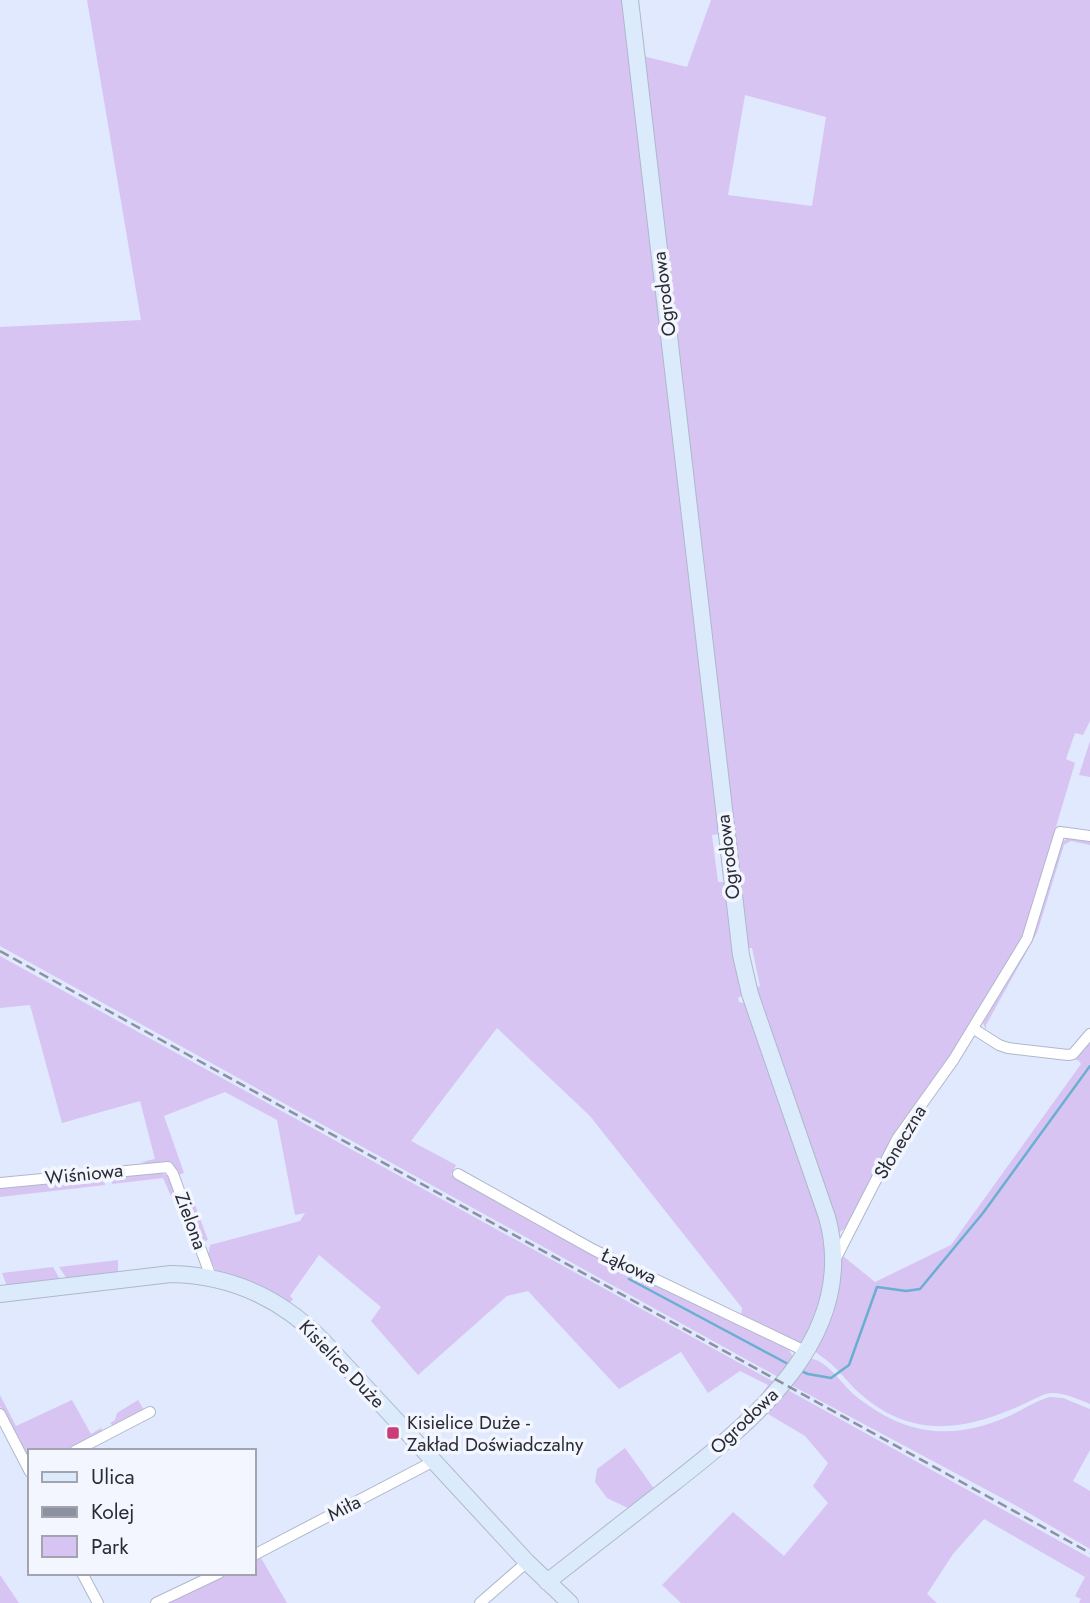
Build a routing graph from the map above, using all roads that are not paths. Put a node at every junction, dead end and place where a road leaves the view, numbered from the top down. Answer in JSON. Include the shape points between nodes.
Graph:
{"nodes":[{"id":1,"x":630,"y":0,"type":"edge"},
{"id":2,"x":1090,"y":836,"type":"edge"},
{"id":3,"x":974,"y":1029,"type":"junction"},
{"id":4,"x":1090,"y":1034,"type":"edge"},
{"id":5,"x":168,"y":1167,"type":"joint"},
{"id":6,"x":457,"y":1174,"type":"dead end"},
{"id":7,"x":0,"y":1183,"type":"edge"},
{"id":8,"x":835,"y":1260,"type":"junction"},
{"id":9,"x":211,"y":1277,"type":"junction"},
{"id":10,"x":0,"y":1294,"type":"edge"},
{"id":11,"x":805,"y":1351,"type":"junction"},
{"id":12,"x":150,"y":1412,"type":"dead end"},
{"id":13,"x":0,"y":1413,"type":"edge"},
{"id":14,"x":79,"y":1449,"type":"edge"},
{"id":15,"x":434,"y":1461,"type":"junction"},
{"id":16,"x":28,"y":1468,"type":"edge"},
{"id":17,"x":256,"y":1554,"type":"edge"},
{"id":18,"x":527,"y":1562,"type":"junction"},
{"id":19,"x":83,"y":1575,"type":"edge"},
{"id":20,"x":215,"y":1575,"type":"edge"},
{"id":21,"x":547,"y":1582,"type":"junction"},
{"id":22,"x":98,"y":1603,"type":"edge"},
{"id":23,"x":156,"y":1603,"type":"edge"},
{"id":24,"x":480,"y":1603,"type":"edge"},
{"id":25,"x":570,"y":1603,"type":"edge"}],
"edges":[{"from":1,"to":8,"type":"street","name":"Ogrodowa","via":[[741,955],[750,994],[827,1217]]},
{"from":2,"to":3,"type":"street","name":"Słoneczna","via":[[1060,832],[1027,939]]},
{"from":3,"to":4,"type":"street","via":[[1008,1048],[1068,1055]]},
{"from":3,"to":8,"type":"street","name":"Słoneczna","via":[[897,1139]]},
{"from":5,"to":7,"type":"street","name":"Wiśniowa"},
{"from":5,"to":9,"type":"street","name":"Zielona"},
{"from":6,"to":11,"type":"street","name":"Łąkowa","via":[[594,1250]]},
{"from":8,"to":11,"type":"street","name":"Ogrodowa","via":[[828,1304]]},
{"from":9,"to":10,"type":"street","name":"Kisielice Duże","via":[[152,1275]]},
{"from":9,"to":15,"type":"street","name":"Kisielice Duże","via":[[259,1293],[301,1321]]},
{"from":11,"to":21,"type":"street","name":"Ogrodowa","via":[[783,1383],[739,1429]]},
{"from":12,"to":14,"type":"street"},
{"from":13,"to":16,"type":"street"},
{"from":15,"to":17,"type":"street","name":"Miła"},
{"from":15,"to":18,"type":"street","name":"Kisielice Duże"},
{"from":18,"to":21,"type":"street","name":"Kisielice Duże"},
{"from":18,"to":24,"type":"street"},
{"from":19,"to":22,"type":"street"},
{"from":20,"to":23,"type":"street"},
{"from":21,"to":25,"type":"street","name":"Kisielice Duże"}]}
